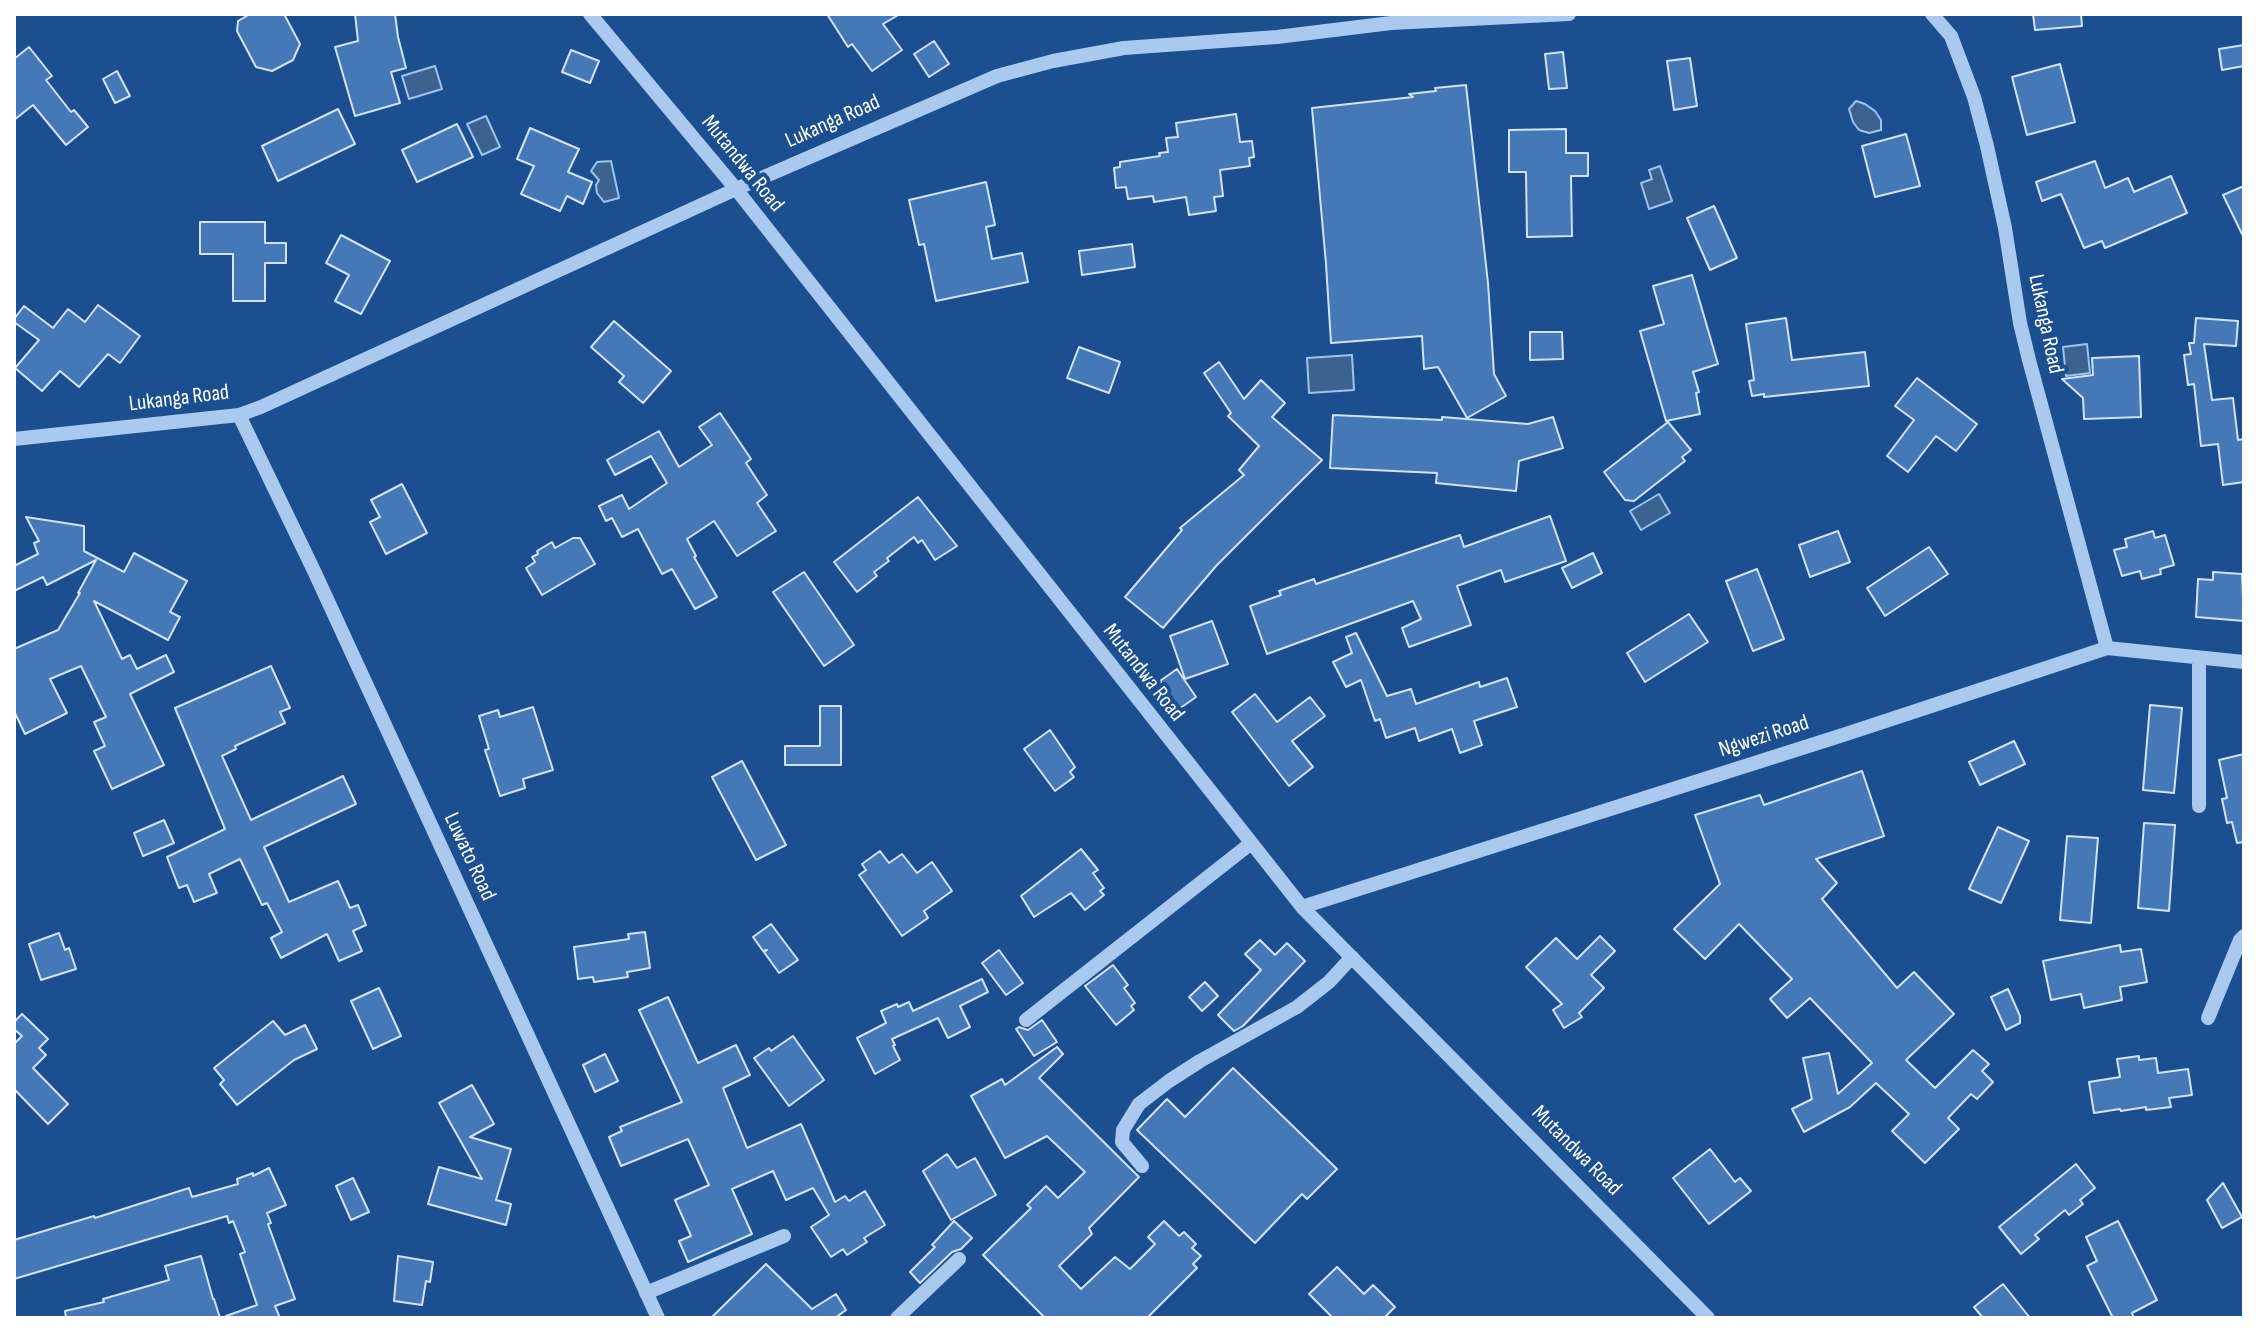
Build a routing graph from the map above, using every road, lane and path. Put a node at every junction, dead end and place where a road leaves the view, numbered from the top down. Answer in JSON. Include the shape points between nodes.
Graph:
{"nodes":[{"id":1,"x":590,"y":14,"type":"edge"},
{"id":2,"x":1569,"y":14,"type":"edge"},
{"id":3,"x":1932,"y":14,"type":"edge"},
{"id":4,"x":736,"y":189,"type":"junction"},
{"id":5,"x":239,"y":415,"type":"junction"},
{"id":6,"x":14,"y":439,"type":"edge"},
{"id":7,"x":2107,"y":648,"type":"junction"},
{"id":8,"x":2199,"y":658,"type":"junction"},
{"id":9,"x":2244,"y":662,"type":"edge"},
{"id":10,"x":2199,"y":806,"type":"dead end"},
{"id":11,"x":1250,"y":844,"type":"junction"},
{"id":12,"x":1302,"y":907,"type":"junction"},
{"id":13,"x":2244,"y":936,"type":"edge"},
{"id":14,"x":1352,"y":957,"type":"junction"},
{"id":15,"x":2208,"y":1018,"type":"dead end"},
{"id":16,"x":1026,"y":1020,"type":"dead end"},
{"id":17,"x":1142,"y":1166,"type":"dead end"},
{"id":18,"x":784,"y":1236,"type":"dead end"},
{"id":19,"x":959,"y":1259,"type":"dead end"},
{"id":20,"x":646,"y":1293,"type":"junction"},
{"id":21,"x":658,"y":1318,"type":"edge"},
{"id":22,"x":897,"y":1318,"type":"edge"},
{"id":23,"x":1708,"y":1318,"type":"edge"}],
"edges":[{"from":1,"to":4,"type":"street","name":"Mutandwa Road"},
{"from":2,"to":4,"type":"street","name":"Lukanga Road","via":[[1391,23],[1124,48],[1053,61],[997,76]]},
{"from":3,"to":7,"type":"street","name":"Lukanga Road","via":[[1951,36],[1974,97],[2029,360]]},
{"from":4,"to":5,"type":"street","name":"Lukanga Road"},
{"from":4,"to":11,"type":"street","name":"Mutandwa Road"},
{"from":5,"to":6,"type":"street","name":"Lukanga Road"},
{"from":5,"to":20,"type":"street","name":"Luwato Road"},
{"from":7,"to":8,"type":"street","name":"Ngwezi Road"},
{"from":7,"to":12,"type":"street","name":"Ngwezi Road"},
{"from":8,"to":9,"type":"street","name":"Ngwezi Road"},
{"from":8,"to":10,"type":"street"},
{"from":11,"to":12,"type":"street","name":"Mutandwa Road"},
{"from":11,"to":16,"type":"street"},
{"from":12,"to":14,"type":"street","name":"Mutandwa Road"},
{"from":13,"to":15,"type":"street"},
{"from":14,"to":17,"type":"street","via":[[1297,1007],[1200,1061],[1139,1104],[1122,1142]]},
{"from":14,"to":23,"type":"street","name":"Mutandwa Road"},
{"from":18,"to":20,"type":"street"},
{"from":19,"to":22,"type":"street"},
{"from":20,"to":21,"type":"street","name":"Luwato Road"}]}
